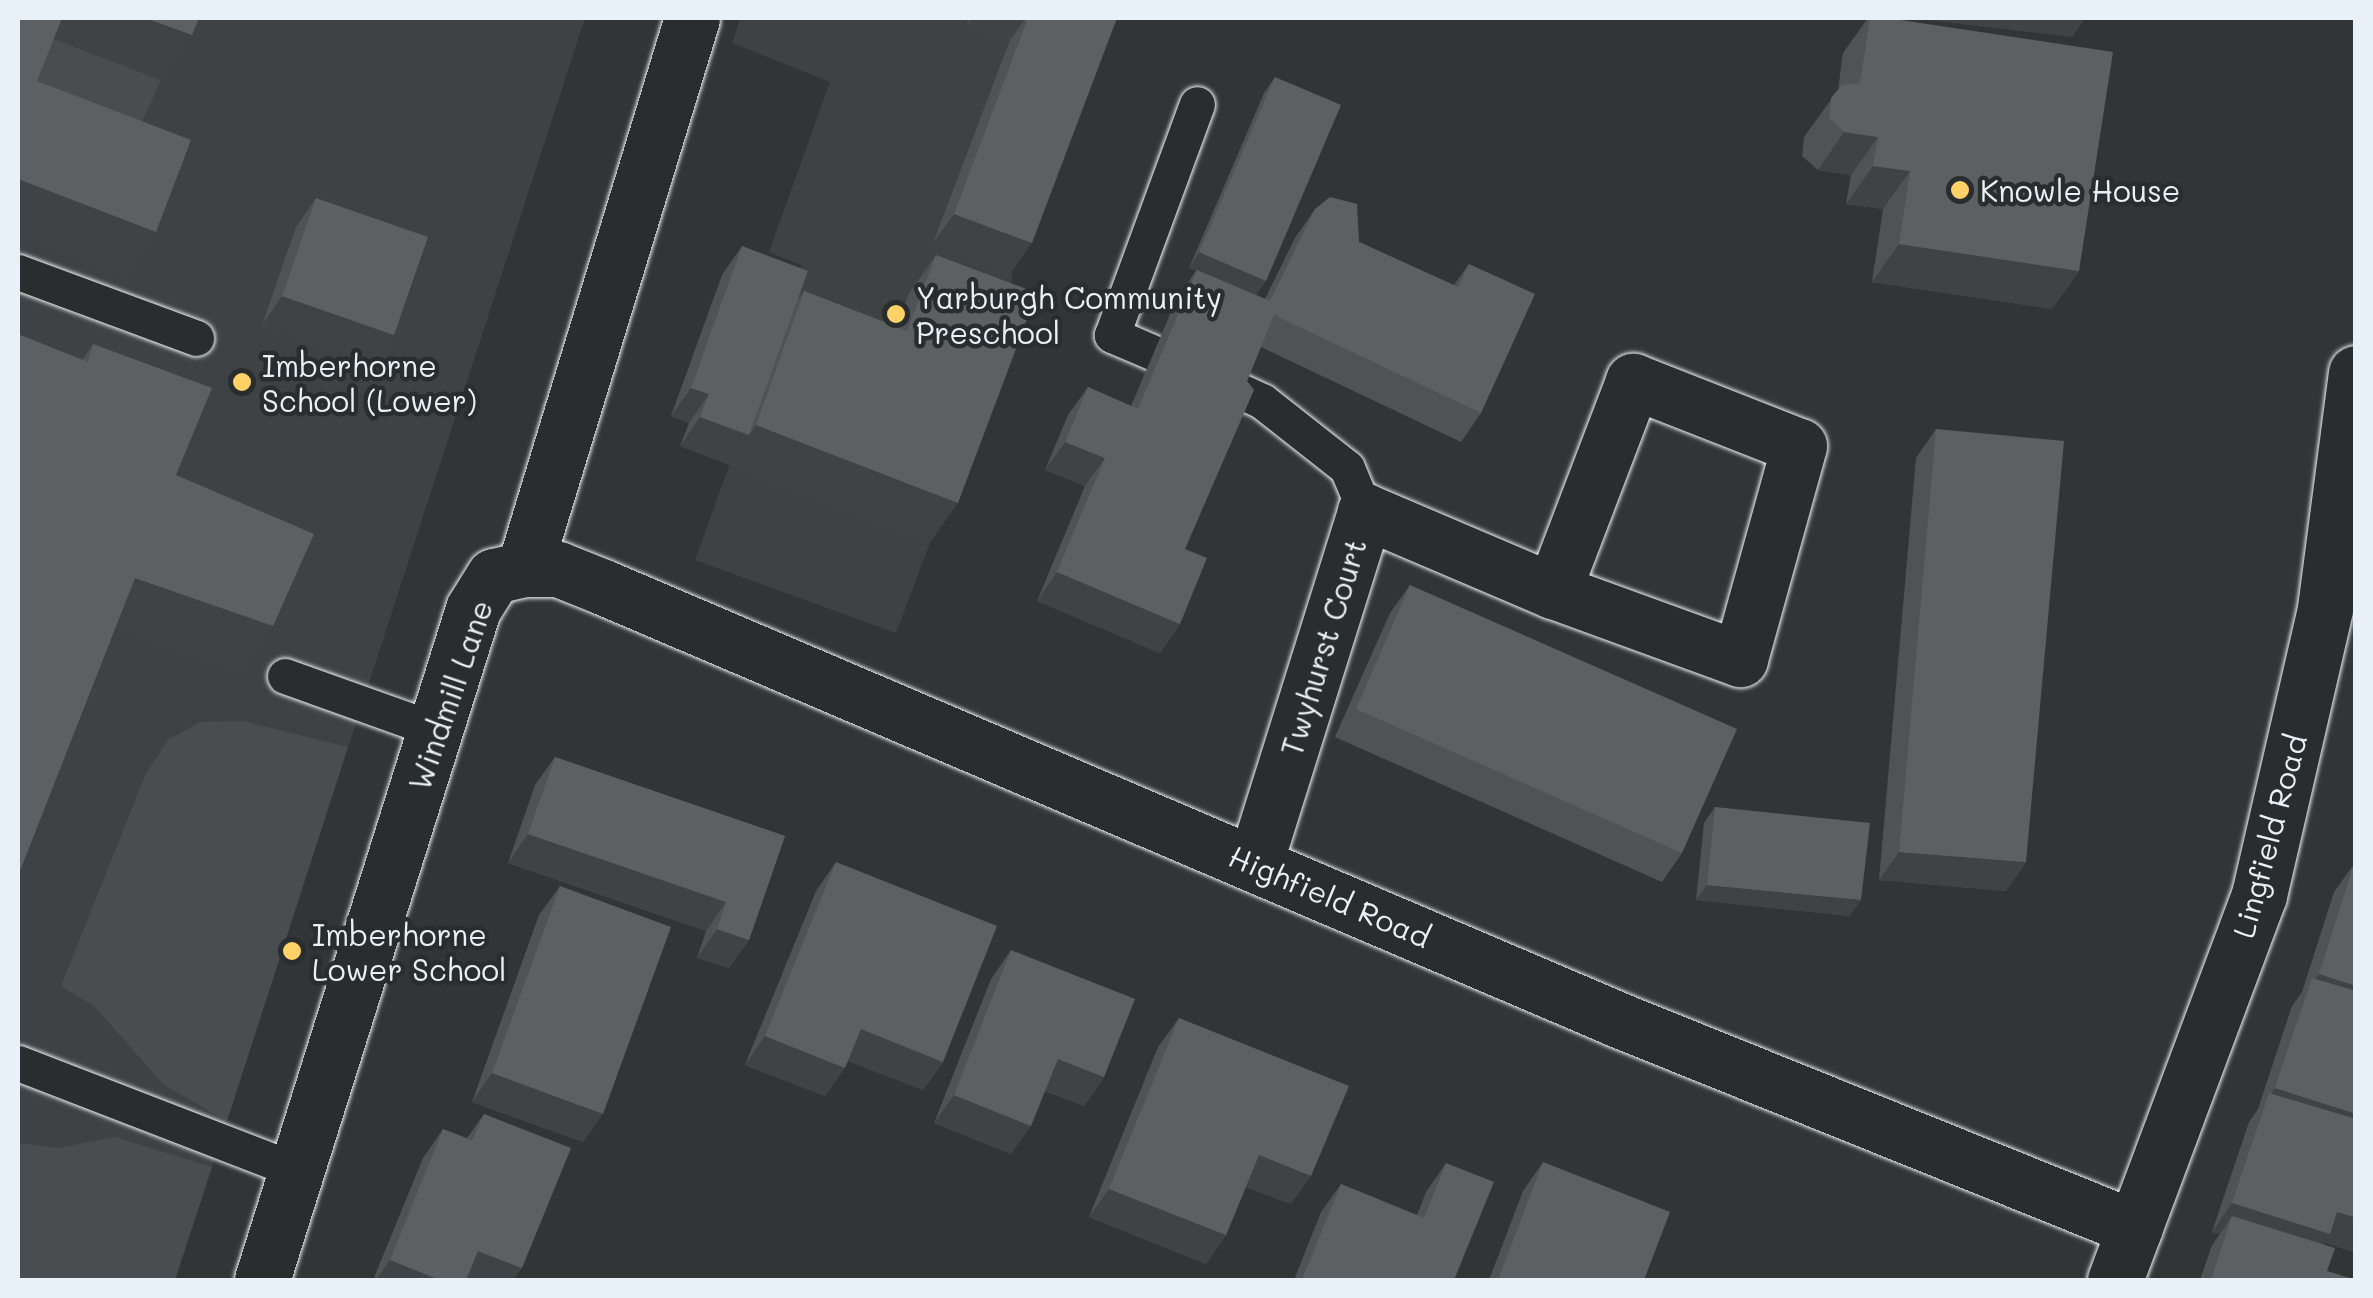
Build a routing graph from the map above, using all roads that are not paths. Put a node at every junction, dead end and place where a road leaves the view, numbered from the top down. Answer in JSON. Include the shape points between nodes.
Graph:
{"nodes":[{"id":1,"x":692,"y":18,"type":"edge"},
{"id":2,"x":1196,"y":104,"type":"dead end"},
{"id":3,"x":18,"y":272,"type":"edge"},
{"id":4,"x":196,"y":338,"type":"dead end"},
{"id":5,"x":1154,"y":353,"type":"dead end"},
{"id":6,"x":2356,"y":373,"type":"edge"},
{"id":7,"x":1236,"y":389,"type":"edge"},
{"id":8,"x":1365,"y":511,"type":"junction"},
{"id":9,"x":524,"y":568,"type":"junction"},
{"id":10,"x":1554,"y":591,"type":"junction"},
{"id":11,"x":285,"y":676,"type":"dead end"},
{"id":12,"x":436,"y":730,"type":"junction"},
{"id":13,"x":1255,"y":863,"type":"junction"},
{"id":14,"x":18,"y":1063,"type":"edge"},
{"id":15,"x":296,"y":1170,"type":"junction"},
{"id":16,"x":2135,"y":1228,"type":"junction"},
{"id":17,"x":262,"y":1280,"type":"edge"},
{"id":18,"x":2115,"y":1280,"type":"edge"}],
"edges":[{"from":1,"to":9,"type":"street"},
{"from":2,"to":5,"type":"lane","via":[[1112,335]]},
{"from":3,"to":4,"type":"lane"},
{"from":6,"to":16,"type":"street","name":"Lingfield Road","via":[[2325,608],[2259,895]]},
{"from":7,"to":8,"type":"lane","via":[[1262,401],[1346,468]]},
{"from":8,"to":10,"type":"street","name":"Twyhurst Court"},
{"from":8,"to":13,"type":"street","name":"Twyhurst Court"},
{"from":9,"to":12,"type":"street","name":"Windmill Lane","via":[[494,576],[474,609]]},
{"from":9,"to":13,"type":"street","name":"Highfield Road","via":[[558,569],[603,587]]},
{"from":10,"to":10,"type":"street","name":"Twyhurst Court","via":[[1740,659],[1799,446],[1632,381]]},
{"from":11,"to":12,"type":"lane"},
{"from":12,"to":15,"type":"street","name":"Windmill Lane"},
{"from":13,"to":16,"type":"street","name":"Highfield Road","via":[[1619,1020]]},
{"from":14,"to":15,"type":"lane"},
{"from":15,"to":17,"type":"street","name":"Windmill Lane"},
{"from":16,"to":18,"type":"street","name":"Lingfield Road"}]}
